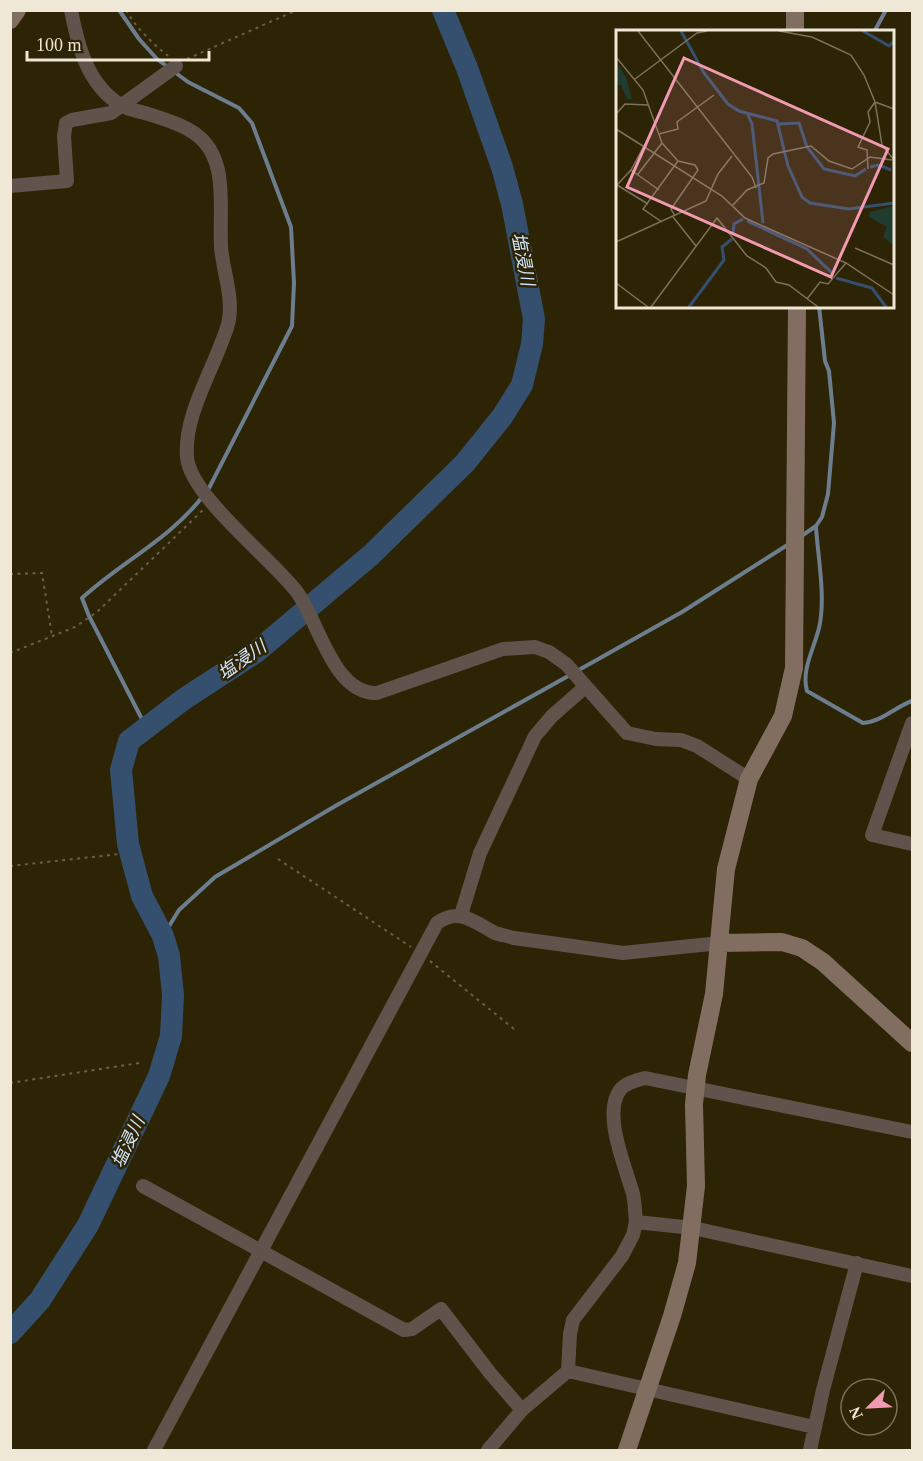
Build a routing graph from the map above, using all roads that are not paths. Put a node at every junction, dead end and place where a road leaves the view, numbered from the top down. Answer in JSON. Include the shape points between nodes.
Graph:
{"nodes":[{"id":1,"x":17,"y":10,"type":"edge"},
{"id":2,"x":71,"y":10,"type":"edge"},
{"id":3,"x":795,"y":10,"type":"edge"},
{"id":4,"x":10,"y":21,"type":"edge"},
{"id":5,"x":795,"y":30,"type":"edge"},
{"id":6,"x":178,"y":65,"type":"road end"},
{"id":7,"x":120,"y":105,"type":"junction"},
{"id":8,"x":10,"y":186,"type":"edge"},
{"id":9,"x":797,"y":308,"type":"edge"},
{"id":10,"x":585,"y":687,"type":"junction"},
{"id":11,"x":912,"y":723,"type":"edge"},
{"id":12,"x":748,"y":779,"type":"junction"},
{"id":13,"x":912,"y":844,"type":"edge"},
{"id":14,"x":461,"y":915,"type":"junction"},
{"id":15,"x":720,"y":943,"type":"junction"},
{"id":16,"x":912,"y":1043,"type":"edge"},
{"id":17,"x":696,"y":1087,"type":"junction"},
{"id":18,"x":912,"y":1132,"type":"edge"},
{"id":19,"x":143,"y":1186,"type":"dead end"},
{"id":20,"x":636,"y":1222,"type":"junction"},
{"id":21,"x":693,"y":1228,"type":"junction"},
{"id":22,"x":261,"y":1252,"type":"junction"},
{"id":23,"x":857,"y":1263,"type":"junction"},
{"id":24,"x":912,"y":1276,"type":"edge"},
{"id":25,"x":568,"y":1371,"type":"junction"},
{"id":26,"x":648,"y":1389,"type":"junction"},
{"id":27,"x":522,"y":1410,"type":"junction"},
{"id":28,"x":814,"y":1427,"type":"junction"},
{"id":29,"x":154,"y":1450,"type":"edge"},
{"id":30,"x":488,"y":1450,"type":"edge"},
{"id":31,"x":627,"y":1450,"type":"edge"},
{"id":32,"x":810,"y":1450,"type":"edge"}],
"edges":[{"from":1,"to":4,"type":"street"},
{"from":2,"to":7,"type":"street","via":[[85,64],[97,84]]},
{"from":3,"to":5,"type":"street"},
{"from":6,"to":7,"type":"street"},
{"from":7,"to":8,"type":"street","via":[[111,113],[66,123],[67,181]]},
{"from":7,"to":10,"type":"street","via":[[173,122],[198,135],[217,162],[229,319],[191,421],[188,468],[212,502],[300,596],[339,671],[352,686],[377,693],[503,649],[536,647],[566,664]]},
{"from":9,"to":12,"type":"street","via":[[794,657],[783,716]]},
{"from":10,"to":12,"type":"street","via":[[627,734],[681,740]]},
{"from":10,"to":14,"type":"street","via":[[535,736],[480,853]]},
{"from":11,"to":13,"type":"street","via":[[872,835]]},
{"from":12,"to":15,"type":"street","via":[[726,869]]},
{"from":14,"to":15,"type":"street","via":[[514,938],[623,953]]},
{"from":14,"to":22,"type":"street","via":[[437,923]]},
{"from":15,"to":16,"type":"street","via":[[782,942],[802,948],[823,962]]},
{"from":15,"to":17,"type":"street"},
{"from":17,"to":18,"type":"street"},
{"from":17,"to":20,"type":"street","via":[[645,1078],[620,1090],[613,1110],[615,1128]]},
{"from":17,"to":21,"type":"street"},
{"from":19,"to":22,"type":"street"},
{"from":20,"to":21,"type":"street"},
{"from":20,"to":25,"type":"street","via":[[622,1256],[573,1320]]},
{"from":21,"to":23,"type":"street"},
{"from":21,"to":26,"type":"street","via":[[687,1263]]},
{"from":22,"to":27,"type":"street","via":[[404,1330],[441,1310]]},
{"from":22,"to":29,"type":"street"},
{"from":23,"to":24,"type":"street"},
{"from":23,"to":28,"type":"street"},
{"from":25,"to":26,"type":"street"},
{"from":25,"to":27,"type":"street"},
{"from":26,"to":28,"type":"street"},
{"from":26,"to":31,"type":"street"},
{"from":27,"to":30,"type":"street"},
{"from":28,"to":32,"type":"street"}]}
